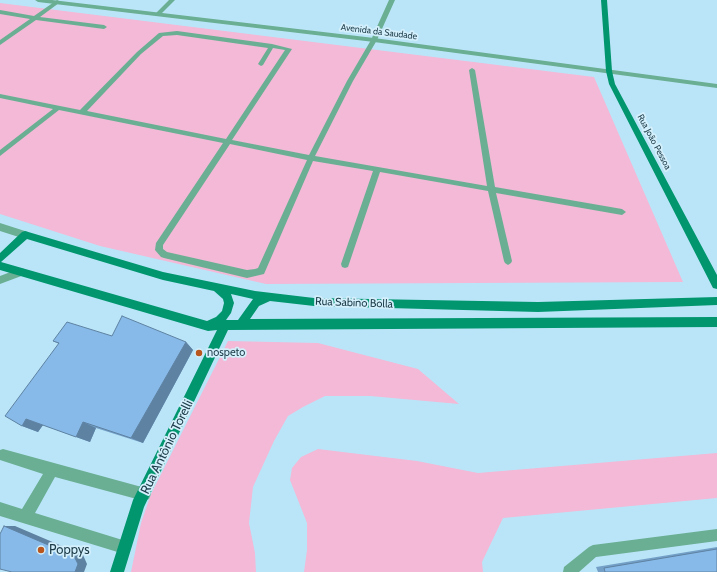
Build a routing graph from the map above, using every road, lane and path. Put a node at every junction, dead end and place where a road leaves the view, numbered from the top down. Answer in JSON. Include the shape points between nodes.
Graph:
{"nodes":[{"id":1,"x":38,"y":0,"type":"edge"},
{"id":2,"x":172,"y":0,"type":"edge"},
{"id":3,"x":392,"y":0,"type":"edge"},
{"id":4,"x":604,"y":0,"type":"edge"},
{"id":5,"x":56,"y":2,"type":"junction"},
{"id":6,"x":0,"y":12,"type":"edge"},
{"id":7,"x":154,"y":14,"type":"junction"},
{"id":8,"x":34,"y":18,"type":"junction"},
{"id":9,"x":104,"y":27,"type":"dead end"},
{"id":10,"x":374,"y":40,"type":"junction"},
{"id":11,"x":0,"y":43,"type":"edge"},
{"id":12,"x":272,"y":46,"type":"junction"},
{"id":13,"x":261,"y":64,"type":"dead end"},
{"id":14,"x":472,"y":70,"type":"dead end"},
{"id":15,"x":609,"y":71,"type":"junction"},
{"id":16,"x":717,"y":86,"type":"edge"},
{"id":17,"x":0,"y":96,"type":"edge"},
{"id":18,"x":59,"y":107,"type":"junction"},
{"id":19,"x":82,"y":112,"type":"junction"},
{"id":20,"x":227,"y":141,"type":"junction"},
{"id":21,"x":0,"y":154,"type":"edge"},
{"id":22,"x":311,"y":158,"type":"junction"},
{"id":23,"x":377,"y":169,"type":"junction"},
{"id":24,"x":491,"y":189,"type":"junction"},
{"id":25,"x":622,"y":212,"type":"dead end"},
{"id":26,"x":0,"y":227,"type":"edge"},
{"id":27,"x":25,"y":234,"type":"junction"},
{"id":28,"x":0,"y":259,"type":"edge"},
{"id":29,"x":508,"y":261,"type":"dead end"},
{"id":30,"x":345,"y":264,"type":"dead end"},
{"id":31,"x":0,"y":266,"type":"edge"},
{"id":32,"x":21,"y":272,"type":"junction"},
{"id":33,"x":0,"y":280,"type":"edge"},
{"id":34,"x":717,"y":285,"type":"edge"},
{"id":35,"x":216,"y":287,"type":"junction"},
{"id":36,"x":269,"y":297,"type":"junction"},
{"id":37,"x":717,"y":302,"type":"edge"},
{"id":38,"x":717,"y":322,"type":"edge"},
{"id":39,"x":225,"y":325,"type":"junction"},
{"id":40,"x":240,"y":325,"type":"junction"},
{"id":41,"x":208,"y":326,"type":"junction"},
{"id":42,"x":3,"y":455,"type":"dead end"},
{"id":43,"x":52,"y":470,"type":"junction"},
{"id":44,"x":144,"y":494,"type":"junction"},
{"id":45,"x":0,"y":508,"type":"edge"},
{"id":46,"x":26,"y":516,"type":"junction"},
{"id":47,"x":717,"y":535,"type":"edge"},
{"id":48,"x":124,"y":547,"type":"junction"},
{"id":49,"x":118,"y":572,"type":"edge"},
{"id":50,"x":569,"y":572,"type":"edge"}],
"edges":[{"from":1,"to":5,"type":"street","name":"Avenida da Saudade"},
{"from":2,"to":7,"type":"street"},
{"from":3,"to":10,"type":"street"},
{"from":4,"to":15,"type":"main road","name":"Rua João Pessoa"},
{"from":5,"to":7,"type":"street","name":"Avenida da Saudade"},
{"from":5,"to":8,"type":"lane"},
{"from":6,"to":8,"type":"lane"},
{"from":7,"to":10,"type":"street","name":"Avenida da Saudade"},
{"from":8,"to":9,"type":"lane"},
{"from":8,"to":11,"type":"lane"},
{"from":10,"to":15,"type":"street","name":"Avenida da Saudade"},
{"from":10,"to":22,"type":"lane"},
{"from":12,"to":13,"type":"lane"},
{"from":12,"to":19,"type":"lane","via":[[177,33],[161,34]]},
{"from":12,"to":20,"type":"lane","via":[[289,49]]},
{"from":14,"to":24,"type":"lane"},
{"from":15,"to":16,"type":"street","name":"Avenida da Saudade"},
{"from":15,"to":34,"type":"main road","name":"Rua João Pessoa","via":[[612,84]]},
{"from":17,"to":18,"type":"lane"},
{"from":18,"to":19,"type":"lane"},
{"from":18,"to":21,"type":"lane"},
{"from":19,"to":20,"type":"lane"},
{"from":20,"to":22,"type":"lane"},
{"from":20,"to":22,"type":"lane","via":[[159,244],[159,250],[164,255],[247,274],[261,271]]},
{"from":22,"to":23,"type":"lane"},
{"from":23,"to":24,"type":"lane"},
{"from":23,"to":30,"type":"lane"},
{"from":24,"to":25,"type":"lane"},
{"from":24,"to":29,"type":"lane"},
{"from":26,"to":27,"type":"street","name":"Rua Sabino Bolla"},
{"from":27,"to":28,"type":"main road"},
{"from":27,"to":35,"type":"main road","name":"Rua Sabino Bolla","via":[[163,276]]},
{"from":31,"to":32,"type":"main road","name":"Rua Sabino Bolla"},
{"from":32,"to":33,"type":"street"},
{"from":32,"to":41,"type":"main road","name":"Rua Sabino Bolla"},
{"from":35,"to":36,"type":"main road","name":"Rua Sabino Bolla"},
{"from":35,"to":41,"type":"main road","via":[[227,297],[229,303],[223,317]]},
{"from":36,"to":37,"type":"main road","name":"Rua Sabino Bolla","via":[[374,305],[538,307]]},
{"from":36,"to":40,"type":"main road","via":[[255,303]]},
{"from":38,"to":40,"type":"main road","name":"Rua Sabino Bolla"},
{"from":39,"to":40,"type":"main road","name":"Rua Sabino Bolla"},
{"from":39,"to":41,"type":"main road","name":"Rua Sabino Bolla"},
{"from":39,"to":44,"type":"main road","name":"Rua Antônio Torelli"},
{"from":42,"to":43,"type":"street"},
{"from":43,"to":44,"type":"street"},
{"from":43,"to":46,"type":"street"},
{"from":44,"to":48,"type":"main road","name":"Rua Antônio Torelli"},
{"from":45,"to":46,"type":"street"},
{"from":46,"to":48,"type":"street"},
{"from":47,"to":50,"type":"lane","via":[[593,551]]},
{"from":48,"to":49,"type":"main road","name":"Rua Antônio Torelli"}]}
